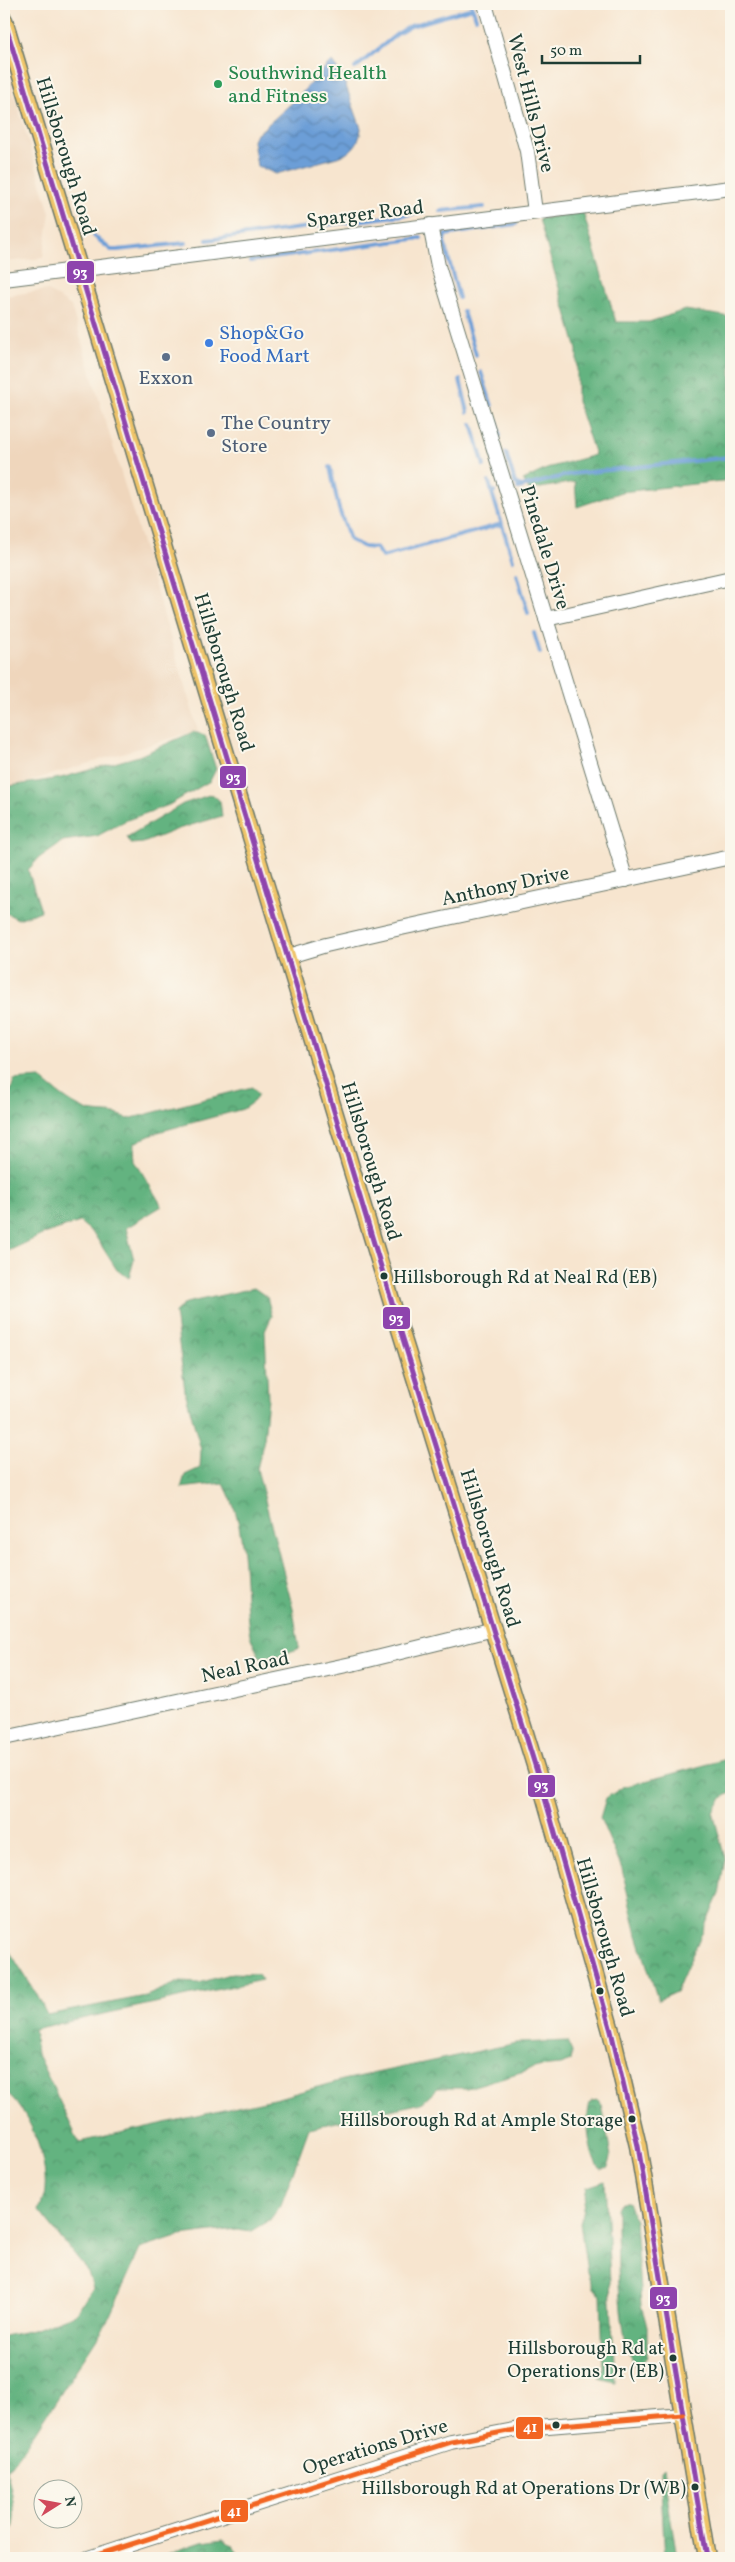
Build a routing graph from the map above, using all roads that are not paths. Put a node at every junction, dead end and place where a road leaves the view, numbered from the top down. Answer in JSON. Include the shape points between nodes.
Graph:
{"nodes":[{"id":1,"x":485,"y":4,"type":"edge"},
{"id":2,"x":4,"y":20,"type":"edge"},
{"id":3,"x":731,"y":188,"type":"edge"},
{"id":4,"x":535,"y":212,"type":"junction"},
{"id":5,"x":430,"y":225,"type":"junction"},
{"id":6,"x":79,"y":268,"type":"junction"},
{"id":7,"x":4,"y":279,"type":"edge"},
{"id":8,"x":731,"y":578,"type":"edge"},
{"id":9,"x":546,"y":619,"type":"junction"},
{"id":10,"x":731,"y":857,"type":"edge"},
{"id":11,"x":626,"y":880,"type":"junction"},
{"id":12,"x":289,"y":956,"type":"junction"},
{"id":13,"x":494,"y":1630,"type":"junction"},
{"id":14,"x":4,"y":1738,"type":"edge"},
{"id":15,"x":683,"y":2415,"type":"junction"},
{"id":16,"x":88,"y":2558,"type":"edge"},
{"id":17,"x":707,"y":2558,"type":"edge"}],
"edges":[{"from":1,"to":4,"type":"street","name":"West Hills Drive","via":[[527,151]]},
{"from":2,"to":6,"type":"main road","name":"Hillsborough Road"},
{"from":3,"to":4,"type":"street","name":"Sparger Road"},
{"from":4,"to":5,"type":"street","name":"Sparger Road"},
{"from":5,"to":6,"type":"street","name":"Sparger Road"},
{"from":5,"to":9,"type":"street","name":"Pinedale Drive","via":[[438,266]]},
{"from":6,"to":7,"type":"street","name":"Sparger Road"},
{"from":6,"to":12,"type":"main road","name":"Hillsborough Road"},
{"from":8,"to":9,"type":"street"},
{"from":9,"to":11,"type":"street","name":"Pinedale Drive"},
{"from":10,"to":11,"type":"street","name":"Anthony Drive"},
{"from":11,"to":12,"type":"street","name":"Anthony Drive","via":[[387,931]]},
{"from":12,"to":13,"type":"main road","name":"Hillsborough Road"},
{"from":13,"to":14,"type":"street","name":"Neal Road","via":[[365,1661]]},
{"from":13,"to":15,"type":"main road","name":"Hillsborough Road","via":[[591,1958],[628,2097]]},
{"from":15,"to":16,"type":"street","name":"Operations Drive","via":[[524,2428],[451,2442]]},
{"from":15,"to":17,"type":"main road","name":"Hillsborough Road"}]}
